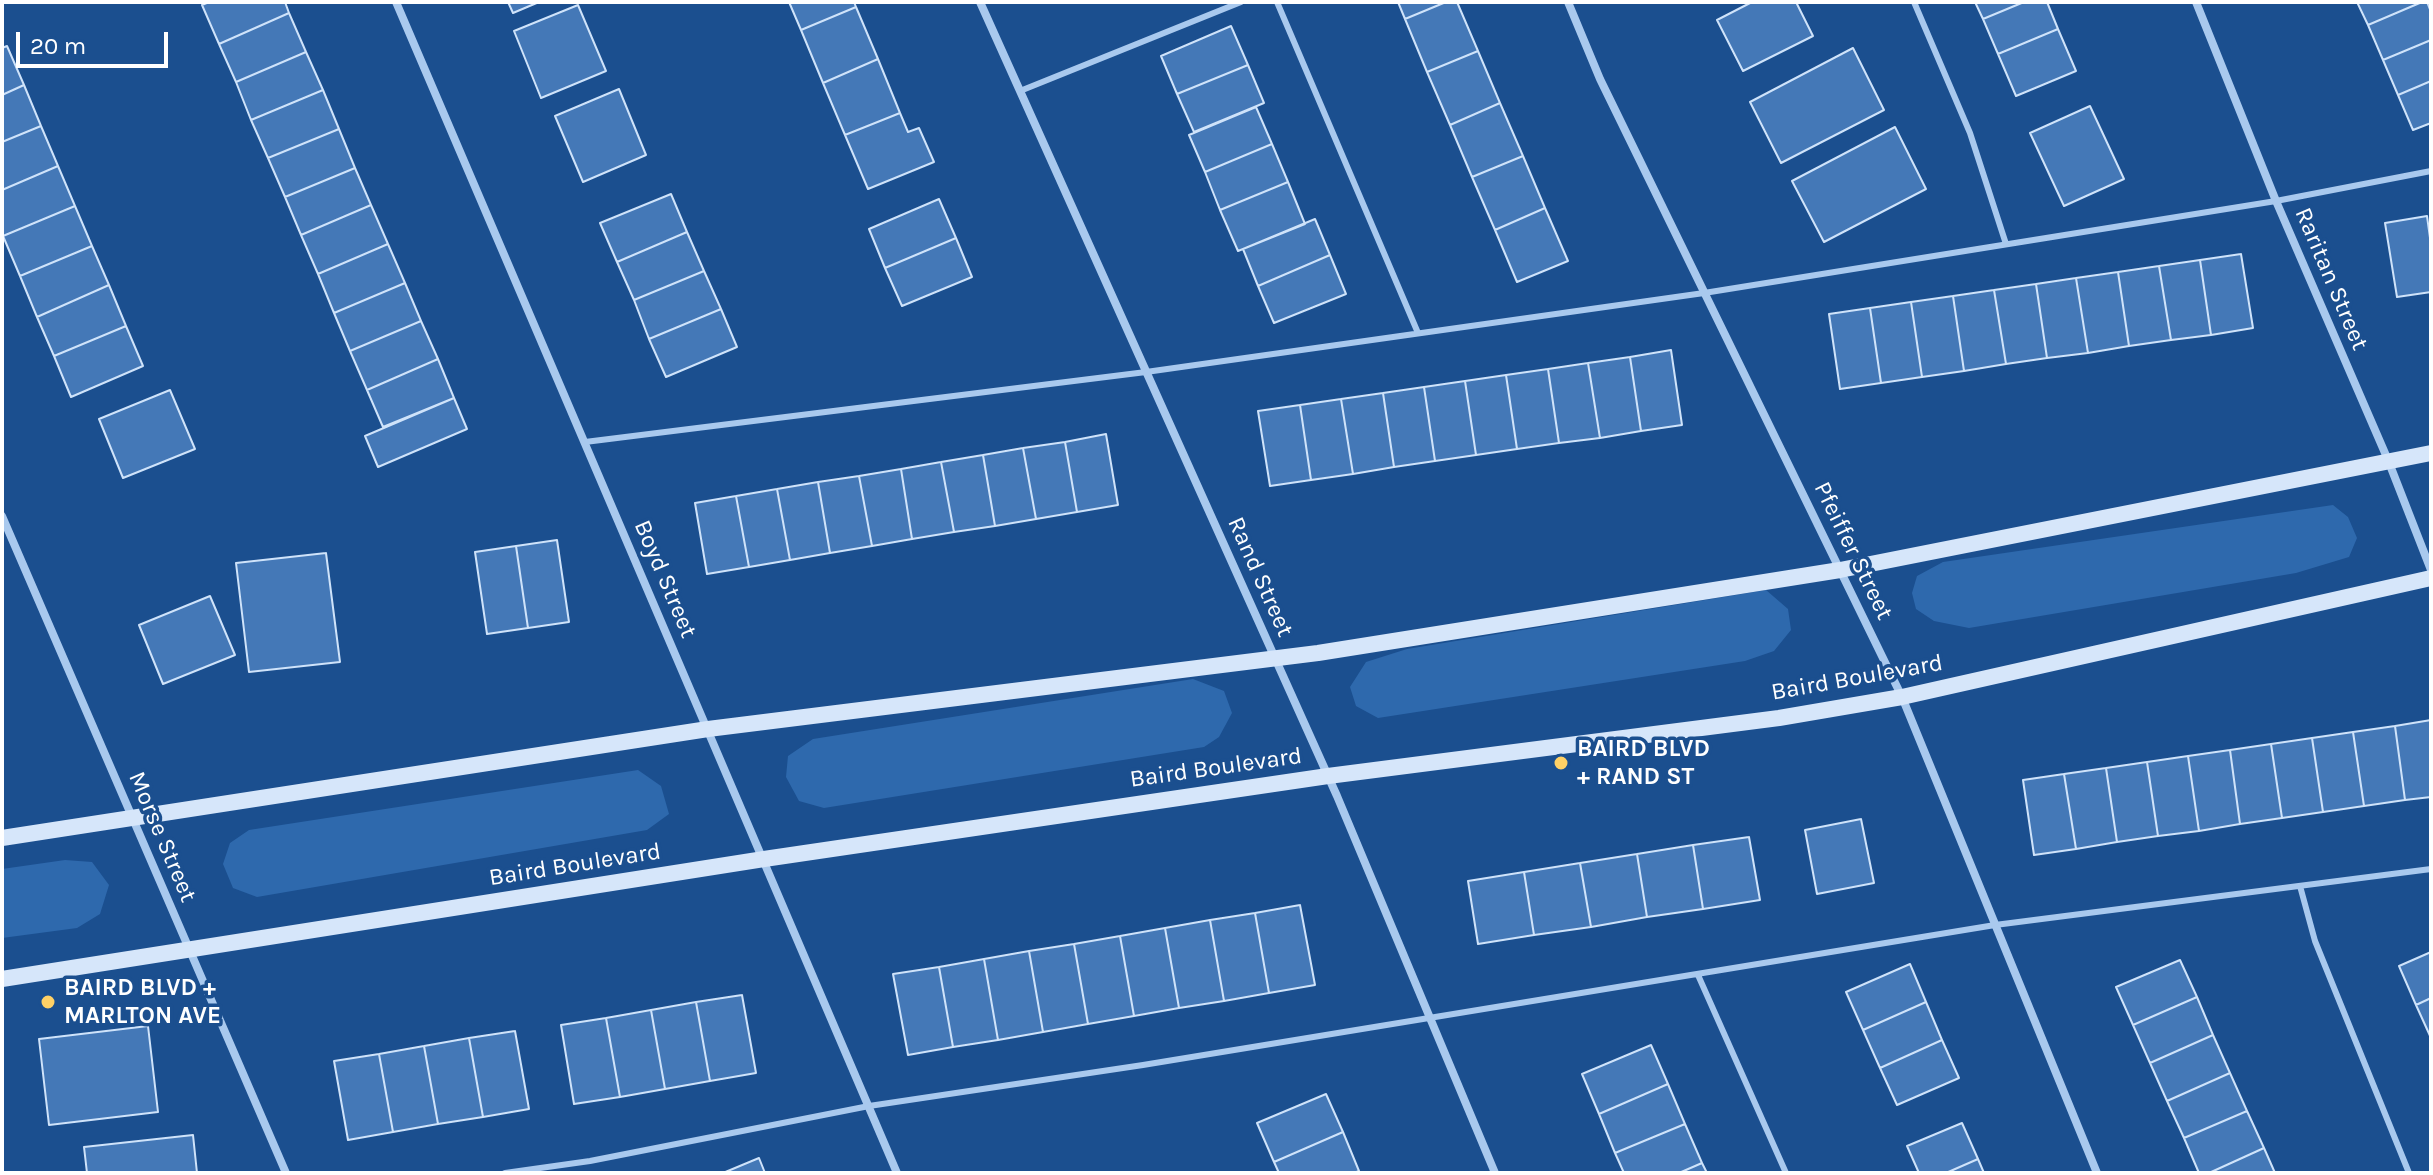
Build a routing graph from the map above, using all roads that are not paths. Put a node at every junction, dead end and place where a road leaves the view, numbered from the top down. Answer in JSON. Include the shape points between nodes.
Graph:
{"nodes":[{"id":1,"x":396,"y":2,"type":"edge"},
{"id":2,"x":980,"y":2,"type":"edge"},
{"id":3,"x":1241,"y":2,"type":"edge"},
{"id":4,"x":1277,"y":2,"type":"edge"},
{"id":5,"x":1568,"y":2,"type":"edge"},
{"id":6,"x":1914,"y":2,"type":"edge"},
{"id":7,"x":2196,"y":2,"type":"edge"},
{"id":8,"x":1020,"y":91,"type":"junction"},
{"id":9,"x":2431,"y":171,"type":"edge"},
{"id":10,"x":2276,"y":201,"type":"junction"},
{"id":11,"x":2006,"y":244,"type":"junction"},
{"id":12,"x":1704,"y":293,"type":"junction"},
{"id":13,"x":1418,"y":333,"type":"junction"},
{"id":14,"x":1146,"y":372,"type":"junction"},
{"id":15,"x":585,"y":442,"type":"junction"},
{"id":16,"x":2431,"y":453,"type":"edge"},
{"id":17,"x":2388,"y":460,"type":"junction"},
{"id":18,"x":2,"y":516,"type":"edge"},
{"id":19,"x":1840,"y":570,"type":"junction"},
{"id":20,"x":2431,"y":570,"type":"edge"},
{"id":21,"x":2431,"y":578,"type":"edge"},
{"id":22,"x":1275,"y":660,"type":"junction"},
{"id":23,"x":1902,"y":697,"type":"junction"},
{"id":24,"x":708,"y":729,"type":"junction"},
{"id":25,"x":1328,"y":776,"type":"junction"},
{"id":26,"x":131,"y":817,"type":"junction"},
{"id":27,"x":2,"y":838,"type":"edge"},
{"id":28,"x":764,"y":859,"type":"junction"},
{"id":29,"x":2431,"y":869,"type":"edge"},
{"id":30,"x":2300,"y":886,"type":"junction"},
{"id":31,"x":1995,"y":925,"type":"junction"},
{"id":32,"x":189,"y":949,"type":"junction"},
{"id":33,"x":1698,"y":975,"type":"junction"},
{"id":34,"x":2,"y":979,"type":"edge"},
{"id":35,"x":1430,"y":1018,"type":"junction"},
{"id":36,"x":869,"y":1106,"type":"junction"},
{"id":37,"x":286,"y":1173,"type":"edge"},
{"id":38,"x":505,"y":1173,"type":"edge"},
{"id":39,"x":897,"y":1173,"type":"edge"},
{"id":40,"x":1495,"y":1173,"type":"edge"},
{"id":41,"x":1786,"y":1173,"type":"edge"},
{"id":42,"x":2097,"y":1173,"type":"edge"},
{"id":43,"x":2409,"y":1173,"type":"edge"}],
"edges":[{"from":1,"to":15,"type":"street","name":"Boyd Street"},
{"from":2,"to":8,"type":"street","name":"Rand Street"},
{"from":3,"to":8,"type":"lane"},
{"from":4,"to":13,"type":"lane"},
{"from":5,"to":12,"type":"street","name":"Pfeiffer Street"},
{"from":6,"to":11,"type":"lane","via":[[1970,133]]},
{"from":7,"to":10,"type":"street","name":"Raritan Street"},
{"from":8,"to":14,"type":"street","name":"Rand Street"},
{"from":9,"to":10,"type":"lane"},
{"from":10,"to":11,"type":"lane"},
{"from":10,"to":17,"type":"street","name":"Raritan Street"},
{"from":11,"to":12,"type":"lane"},
{"from":12,"to":13,"type":"lane"},
{"from":12,"to":19,"type":"street","name":"Pfeiffer Street"},
{"from":13,"to":14,"type":"lane"},
{"from":14,"to":15,"type":"lane"},
{"from":14,"to":22,"type":"street","name":"Rand Street"},
{"from":15,"to":24,"type":"street","name":"Boyd Street"},
{"from":16,"to":17,"type":"main road"},
{"from":17,"to":19,"type":"main road"},
{"from":17,"to":20,"type":"street","name":"Raritan Street"},
{"from":18,"to":26,"type":"street","name":"Morse Street"},
{"from":19,"to":22,"type":"main road"},
{"from":19,"to":23,"type":"street","name":"Pfeiffer Street"},
{"from":21,"to":23,"type":"main road","name":"Baird Boulevard"},
{"from":22,"to":24,"type":"main road"},
{"from":22,"to":25,"type":"street","name":"Rand Street"},
{"from":23,"to":25,"type":"main road","name":"Baird Boulevard","via":[[1779,718]]},
{"from":23,"to":31,"type":"street","name":"Pfeiffer Street"},
{"from":24,"to":26,"type":"main road"},
{"from":24,"to":28,"type":"street","name":"Boyd Street"},
{"from":25,"to":28,"type":"main road","name":"Baird Boulevard"},
{"from":25,"to":35,"type":"street","name":"Rand Street"},
{"from":26,"to":27,"type":"main road"},
{"from":26,"to":32,"type":"street","name":"Morse Street"},
{"from":28,"to":32,"type":"main road","name":"Baird Boulevard"},
{"from":28,"to":36,"type":"street","name":"Boyd Street"},
{"from":29,"to":30,"type":"lane"},
{"from":30,"to":31,"type":"lane"},
{"from":30,"to":43,"type":"lane","via":[[2315,941]]},
{"from":31,"to":33,"type":"lane"},
{"from":31,"to":42,"type":"street","name":"Pfeiffer Street"},
{"from":32,"to":34,"type":"main road","name":"Baird Boulevard"},
{"from":32,"to":37,"type":"street","name":"Morse Street"},
{"from":33,"to":35,"type":"lane"},
{"from":33,"to":41,"type":"lane"},
{"from":35,"to":36,"type":"lane"},
{"from":35,"to":40,"type":"street","name":"Rand Street"},
{"from":36,"to":38,"type":"lane"},
{"from":36,"to":39,"type":"street","name":"Boyd Street"}]}
